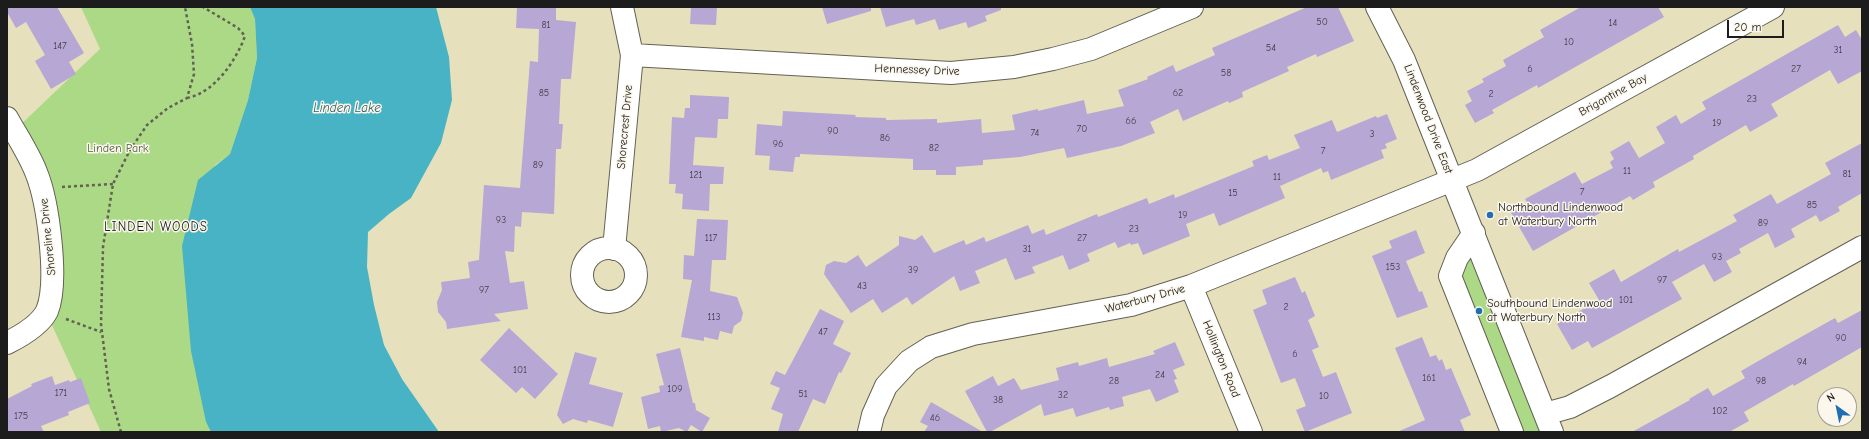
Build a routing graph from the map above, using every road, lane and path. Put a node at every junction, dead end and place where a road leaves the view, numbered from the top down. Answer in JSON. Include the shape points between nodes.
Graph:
{"nodes":[{"id":1,"x":185,"y":7,"type":"edge"},
{"id":2,"x":203,"y":7,"type":"edge"},
{"id":3,"x":622,"y":7,"type":"edge"},
{"id":4,"x":1192,"y":7,"type":"edge"},
{"id":5,"x":1377,"y":7,"type":"edge"},
{"id":6,"x":1773,"y":7,"type":"edge"},
{"id":7,"x":632,"y":55,"type":"junction"},
{"id":8,"x":187,"y":98,"type":"junction"},
{"id":9,"x":7,"y":118,"type":"edge"},
{"id":10,"x":1452,"y":180,"type":"junction"},
{"id":11,"x":113,"y":184,"type":"junction"},
{"id":12,"x":42,"y":188,"type":"junction"},
{"id":13,"x":1474,"y":233,"type":"junction"},
{"id":14,"x":1862,"y":247,"type":"edge"},
{"id":15,"x":614,"y":249,"type":"dead end"},
{"id":16,"x":1191,"y":286,"type":"junction"},
{"id":17,"x":46,"y":312,"type":"junction"},
{"id":18,"x":101,"y":332,"type":"junction"},
{"id":19,"x":7,"y":343,"type":"edge"},
{"id":20,"x":1548,"y":423,"type":"edge"},
{"id":21,"x":121,"y":432,"type":"edge"},
{"id":22,"x":869,"y":432,"type":"edge"},
{"id":23,"x":1251,"y":432,"type":"edge"},
{"id":24,"x":1512,"y":432,"type":"edge"}],
"edges":[{"from":1,"to":8,"type":"path","via":[[192,44],[194,74]]},
{"from":2,"to":8,"type":"path","via":[[238,28],[245,36],[242,46],[212,87],[197,96]]},
{"from":3,"to":7,"type":"street","name":"Shorecrest Drive"},
{"from":4,"to":7,"type":"street","name":"Hennessey Drive","via":[[1091,49],[1014,67],[951,73]]},
{"from":5,"to":10,"type":"street","name":"Lindenwood Drive East","via":[[1404,60]]},
{"from":6,"to":10,"type":"street","name":"Brigantine Bay","via":[[1477,170]]},
{"from":7,"to":15,"type":"street","name":"Shorecrest Drive"},
{"from":8,"to":11,"type":"path","via":[[168,108],[147,125],[130,150]]},
{"from":9,"to":12,"type":"street","name":"Shoreline Drive","via":[[36,171]]},
{"from":10,"to":13,"type":"street","name":"Lindenwood Drive East"},
{"from":10,"to":16,"type":"street","name":"Waterbury Drive"},
{"from":11,"to":12,"type":"path"},
{"from":11,"to":18,"type":"path","via":[[104,247]]},
{"from":12,"to":17,"type":"street","name":"Shoreline Drive","via":[[47,209],[53,277],[52,295]]},
{"from":13,"to":20,"type":"street","name":"Lindenwood Drive East"},
{"from":13,"to":24,"type":"street","via":[[1457,258],[1450,276]]},
{"from":14,"to":20,"type":"street","via":[[1570,407]]},
{"from":16,"to":22,"type":"street","name":"Waterbury Drive","via":[[1131,305],[973,334],[931,347],[909,361],[886,386]]},
{"from":16,"to":23,"type":"street","name":"Hollington Road"},
{"from":17,"to":18,"type":"path"},
{"from":17,"to":19,"type":"street","name":"Shoreline Drive","via":[[32,328]]},
{"from":18,"to":21,"type":"path","via":[[109,389]]}]}
